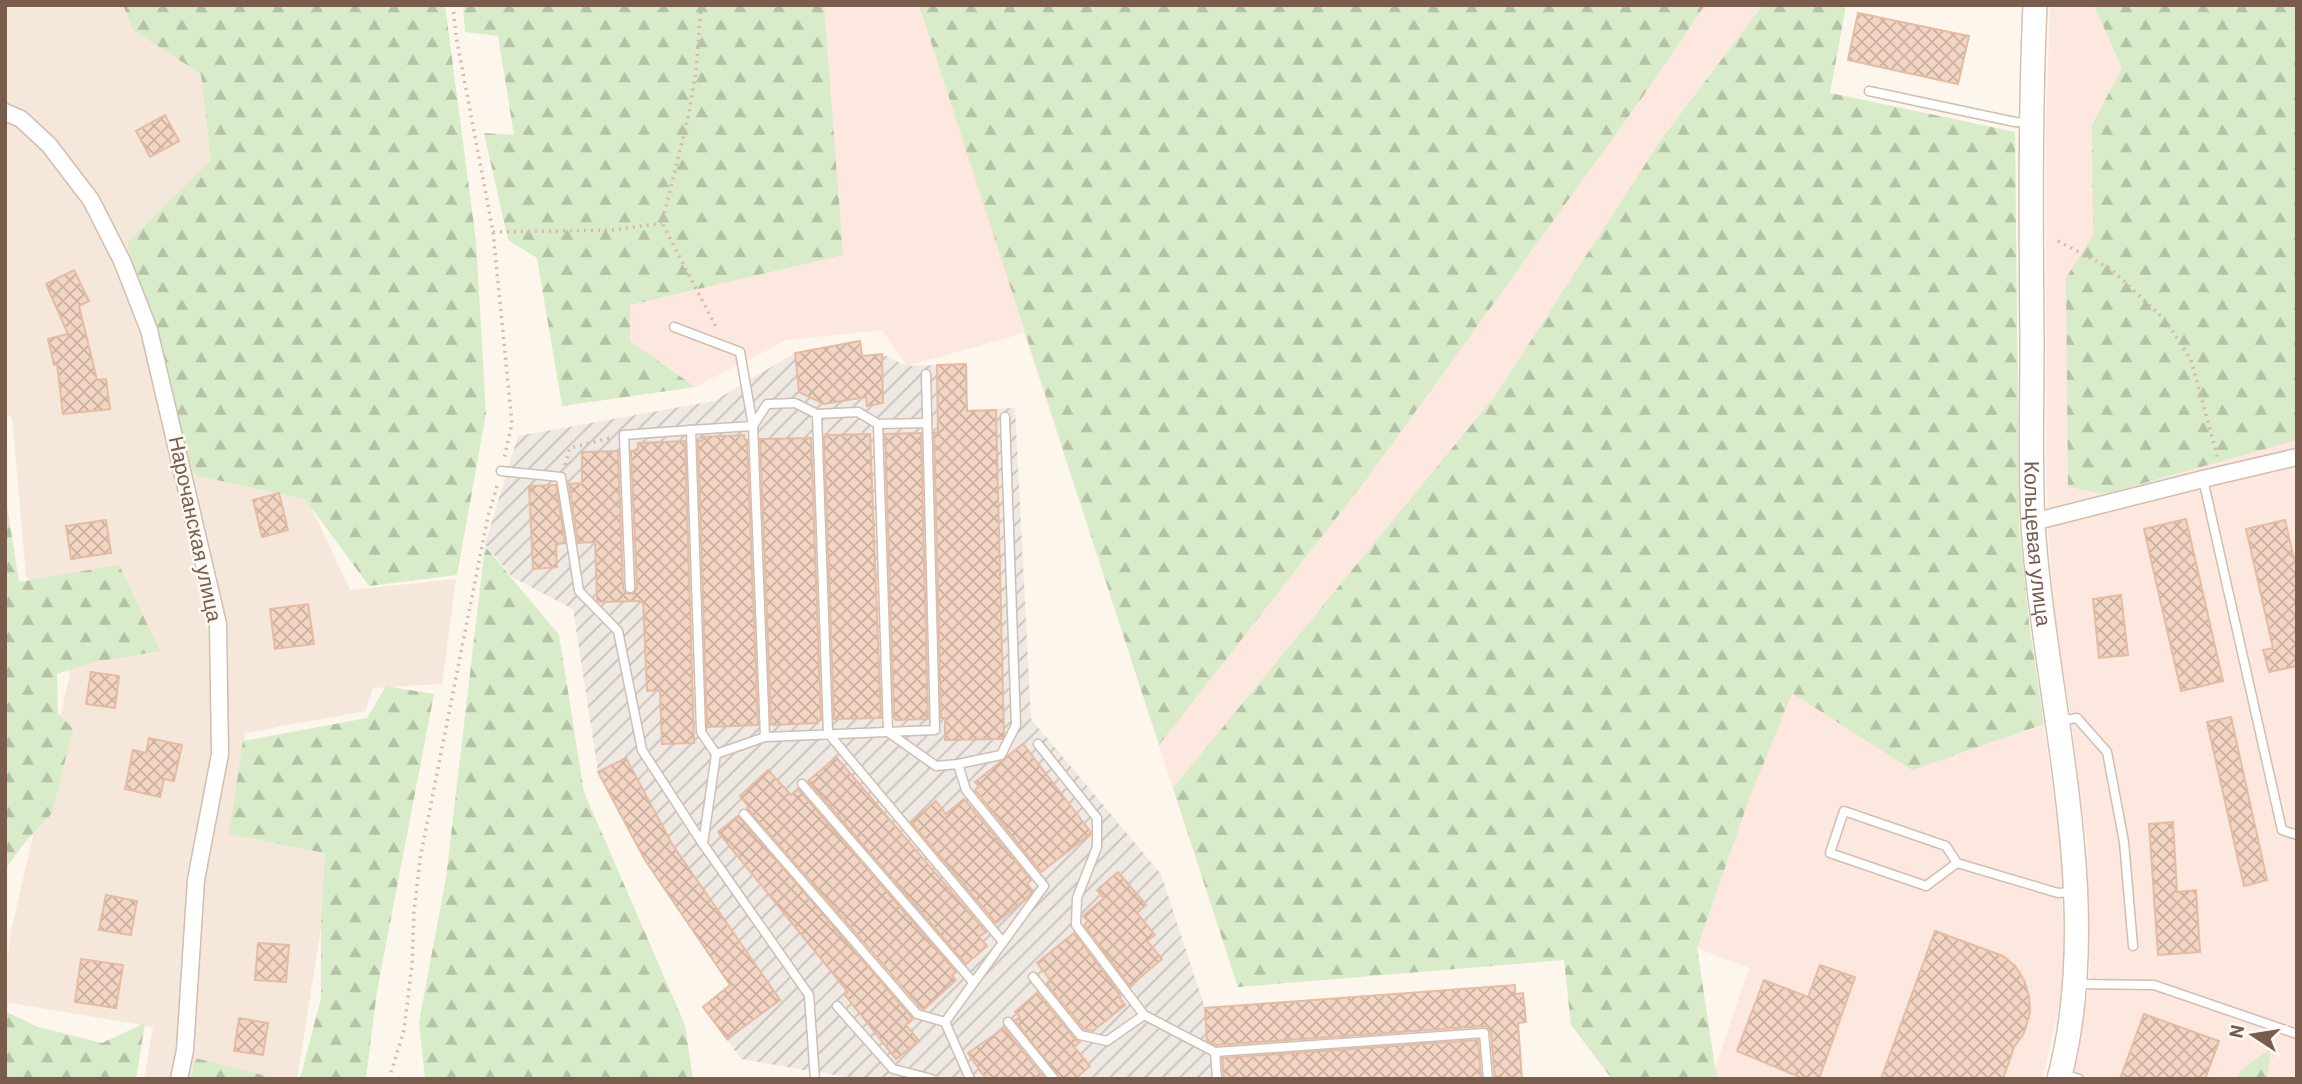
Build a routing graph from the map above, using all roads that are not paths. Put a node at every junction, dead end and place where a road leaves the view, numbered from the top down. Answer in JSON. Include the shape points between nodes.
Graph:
{"nodes":[{"id":1,"x":2035,"y":5,"type":"edge"},
{"id":2,"x":1869,"y":91,"type":"dead end"},
{"id":3,"x":5,"y":112,"type":"edge"},
{"id":4,"x":2031,"y":123,"type":"junction"},
{"id":5,"x":674,"y":327,"type":"dead end"},
{"id":6,"x":926,"y":374,"type":"dead end"},
{"id":7,"x":817,"y":414,"type":"junction"},
{"id":8,"x":1005,"y":417,"type":"dead end"},
{"id":9,"x":927,"y":423,"type":"junction"},
{"id":10,"x":878,"y":424,"type":"junction"},
{"id":11,"x":753,"y":426,"type":"junction"},
{"id":12,"x":691,"y":430,"type":"junction"},
{"id":13,"x":2297,"y":457,"type":"edge"},
{"id":14,"x":501,"y":471,"type":"road end"},
{"id":15,"x":2203,"y":479,"type":"junction"},
{"id":16,"x":2033,"y":523,"type":"junction"},
{"id":17,"x":630,"y":588,"type":"dead end"},
{"id":18,"x":2058,"y":722,"type":"junction"},
{"id":19,"x":888,"y":732,"type":"junction"},
{"id":20,"x":828,"y":733,"type":"junction"},
{"id":21,"x":765,"y":737,"type":"junction"},
{"id":22,"x":1038,"y":744,"type":"dead end"},
{"id":23,"x":716,"y":754,"type":"junction"},
{"id":24,"x":958,"y":764,"type":"junction"},
{"id":25,"x":802,"y":784,"type":"dead end"},
{"id":26,"x":744,"y":814,"type":"dead end"},
{"id":27,"x":2297,"y":835,"type":"edge"},
{"id":28,"x":703,"y":844,"type":"junction"},
{"id":29,"x":1957,"y":863,"type":"junction"},
{"id":30,"x":2075,"y":892,"type":"junction"},
{"id":31,"x":1003,"y":942,"type":"junction"},
{"id":32,"x":2133,"y":946,"type":"dead end"},
{"id":33,"x":1033,"y":977,"type":"dead end"},
{"id":34,"x":973,"y":982,"type":"junction"},
{"id":35,"x":2077,"y":984,"type":"junction"},
{"id":36,"x":837,"y":1006,"type":"dead end"},
{"id":37,"x":1144,"y":1015,"type":"junction"},
{"id":38,"x":945,"y":1022,"type":"junction"},
{"id":39,"x":1008,"y":1022,"type":"dead end"},
{"id":40,"x":2297,"y":1034,"type":"edge"},
{"id":41,"x":1215,"y":1052,"type":"junction"},
{"id":42,"x":2066,"y":1077,"type":"edge"},
{"id":43,"x":179,"y":1079,"type":"edge"},
{"id":44,"x":815,"y":1079,"type":"edge"},
{"id":45,"x":932,"y":1079,"type":"edge"},
{"id":46,"x":970,"y":1079,"type":"edge"},
{"id":47,"x":1054,"y":1079,"type":"edge"},
{"id":48,"x":1217,"y":1079,"type":"edge"},
{"id":49,"x":1488,"y":1079,"type":"edge"}],
"edges":[{"from":1,"to":4,"type":"street","name":"Кольцевая улица"},
{"from":2,"to":4,"type":"lane"},
{"from":3,"to":43,"type":"street","name":"Нарочанская улица","via":[[21,119],[48,145],[91,200],[122,261],[149,330],[218,624],[220,754],[196,880]]},
{"from":4,"to":16,"type":"street","name":"Кольцевая улица"},
{"from":5,"to":11,"type":"lane","via":[[740,352]]},
{"from":6,"to":9,"type":"lane"},
{"from":7,"to":10,"type":"lane","via":[[858,412]]},
{"from":7,"to":11,"type":"lane","via":[[795,403],[767,404]]},
{"from":7,"to":20,"type":"lane"},
{"from":8,"to":24,"type":"lane","via":[[1016,725],[1001,755]]},
{"from":9,"to":10,"type":"lane"},
{"from":9,"to":19,"type":"lane","via":[[935,730]]},
{"from":10,"to":19,"type":"lane"},
{"from":11,"to":12,"type":"lane"},
{"from":11,"to":21,"type":"lane"},
{"from":12,"to":17,"type":"lane","via":[[624,435]]},
{"from":12,"to":23,"type":"lane","via":[[701,732]]},
{"from":13,"to":15,"type":"street"},
{"from":14,"to":28,"type":"lane","via":[[561,477],[579,591],[618,631],[642,750]]},
{"from":15,"to":16,"type":"street"},
{"from":15,"to":27,"type":"lane","via":[[2282,830]]},
{"from":16,"to":18,"type":"street","name":"Кольцевая улица"},
{"from":18,"to":30,"type":"street","name":"Кольцевая улица"},
{"from":18,"to":32,"type":"lane","via":[[2077,718],[2107,752],[2124,842]]},
{"from":19,"to":20,"type":"lane"},
{"from":19,"to":24,"type":"lane","via":[[936,766]]},
{"from":20,"to":21,"type":"lane"},
{"from":20,"to":31,"type":"lane"},
{"from":21,"to":23,"type":"lane"},
{"from":22,"to":37,"type":"lane","via":[[1097,818],[1097,847],[1077,898],[1076,925]]},
{"from":23,"to":28,"type":"lane"},
{"from":24,"to":31,"type":"lane","via":[[966,790],[1044,886]]},
{"from":25,"to":34,"type":"lane"},
{"from":26,"to":38,"type":"lane","via":[[917,1014]]},
{"from":28,"to":44,"type":"lane","via":[[809,995]]},
{"from":29,"to":29,"type":"lane","via":[[1926,886],[1830,853],[1844,811],[1946,846]]},
{"from":29,"to":30,"type":"lane","via":[[2058,893]]},
{"from":30,"to":35,"type":"street","name":"Кольцевая улица"},
{"from":31,"to":34,"type":"lane"},
{"from":33,"to":37,"type":"lane","via":[[1080,1035],[1107,1041]]},
{"from":34,"to":38,"type":"lane"},
{"from":35,"to":40,"type":"lane","via":[[2154,985]]},
{"from":35,"to":42,"type":"street","name":"Кольцевая улица"},
{"from":36,"to":45,"type":"lane","via":[[893,1069]]},
{"from":37,"to":41,"type":"lane"},
{"from":38,"to":46,"type":"lane"},
{"from":39,"to":47,"type":"lane"},
{"from":41,"to":48,"type":"lane"},
{"from":41,"to":49,"type":"lane","via":[[1484,1033]]}]}
